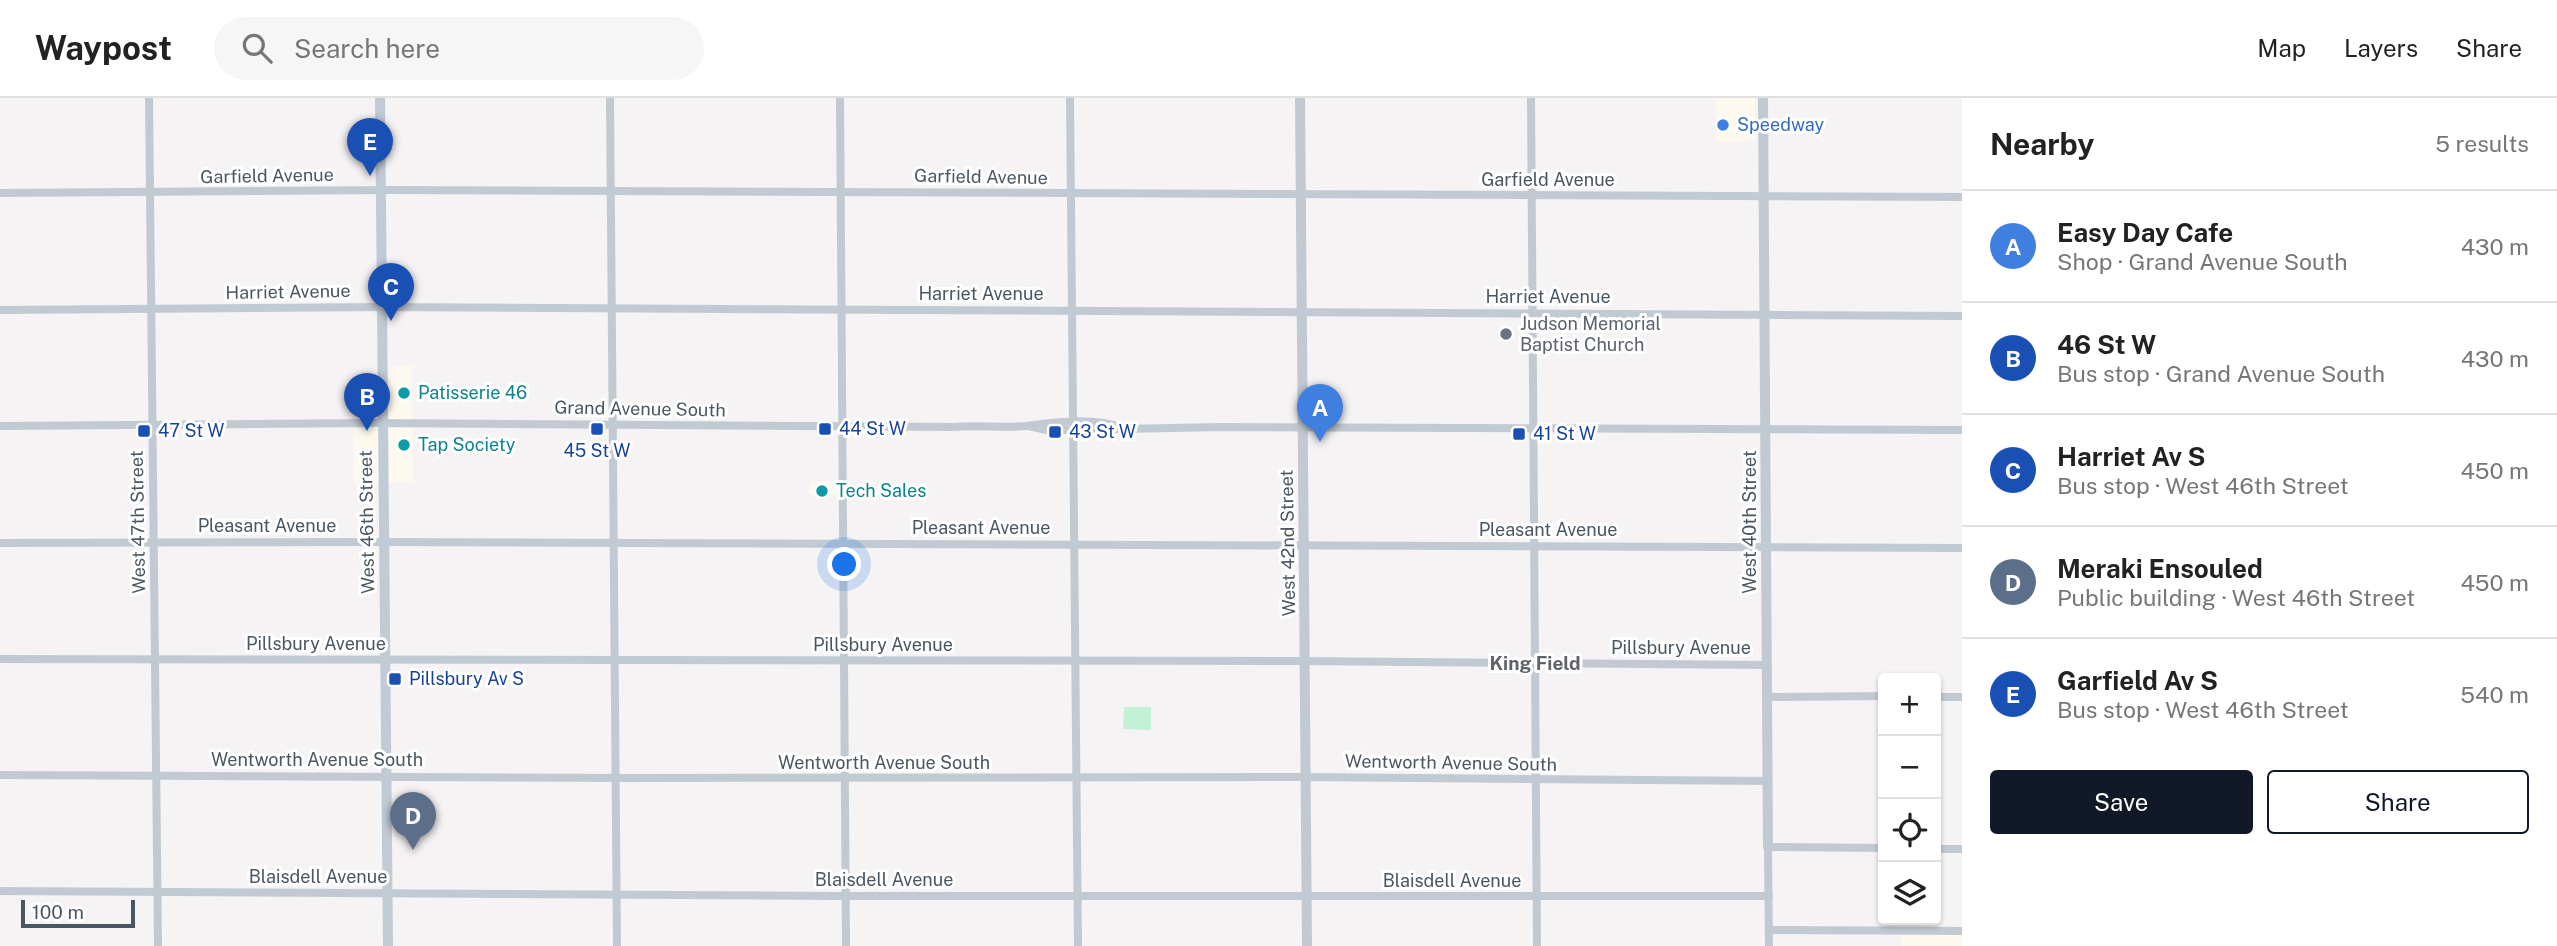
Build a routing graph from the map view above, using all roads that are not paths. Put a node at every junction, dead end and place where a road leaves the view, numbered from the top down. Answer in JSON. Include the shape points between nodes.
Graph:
{"nodes":[{"id":1,"x":149,"y":98,"type":"edge"},
{"id":2,"x":380,"y":98,"type":"edge"},
{"id":3,"x":610,"y":98,"type":"edge"},
{"id":4,"x":840,"y":98,"type":"edge"},
{"id":5,"x":1070,"y":98,"type":"edge"},
{"id":6,"x":1300,"y":98,"type":"edge"},
{"id":7,"x":1531,"y":98,"type":"edge"},
{"id":8,"x":1763,"y":98,"type":"edge"},
{"id":9,"x":381,"y":190,"type":"junction"},
{"id":10,"x":610,"y":191,"type":"junction"},
{"id":11,"x":840,"y":191,"type":"junction"},
{"id":12,"x":0,"y":193,"type":"edge"},
{"id":13,"x":150,"y":193,"type":"junction"},
{"id":14,"x":1070,"y":194,"type":"junction"},
{"id":15,"x":1300,"y":194,"type":"junction"},
{"id":16,"x":1532,"y":196,"type":"junction"},
{"id":17,"x":1763,"y":196,"type":"junction"},
{"id":18,"x":1962,"y":197,"type":"edge"},
{"id":19,"x":382,"y":307,"type":"junction"},
{"id":20,"x":0,"y":310,"type":"edge"},
{"id":21,"x":151,"y":310,"type":"junction"},
{"id":22,"x":611,"y":310,"type":"junction"},
{"id":23,"x":841,"y":310,"type":"junction"},
{"id":24,"x":1071,"y":310,"type":"junction"},
{"id":25,"x":1302,"y":311,"type":"junction"},
{"id":26,"x":1532,"y":313,"type":"junction"},
{"id":27,"x":1764,"y":313,"type":"junction"},
{"id":28,"x":1962,"y":316,"type":"edge"},
{"id":29,"x":383,"y":424,"type":"junction"},
{"id":30,"x":612,"y":424,"type":"junction"},
{"id":31,"x":0,"y":426,"type":"edge"},
{"id":32,"x":152,"y":426,"type":"junction"},
{"id":33,"x":842,"y":426,"type":"junction"},
{"id":34,"x":1073,"y":426,"type":"junction"},
{"id":35,"x":1303,"y":427,"type":"junction"},
{"id":36,"x":1766,"y":428,"type":"junction"},
{"id":37,"x":1533,"y":430,"type":"junction"},
{"id":38,"x":1962,"y":430,"type":"edge"},
{"id":39,"x":384,"y":542,"type":"junction"},
{"id":40,"x":0,"y":543,"type":"edge"},
{"id":41,"x":153,"y":543,"type":"junction"},
{"id":42,"x":613,"y":543,"type":"junction"},
{"id":43,"x":843,"y":543,"type":"junction"},
{"id":44,"x":1304,"y":544,"type":"junction"},
{"id":45,"x":1074,"y":545,"type":"junction"},
{"id":46,"x":1535,"y":546,"type":"junction"},
{"id":47,"x":1766,"y":547,"type":"junction"},
{"id":48,"x":1962,"y":548,"type":"edge"},
{"id":49,"x":0,"y":659,"type":"edge"},
{"id":50,"x":154,"y":659,"type":"junction"},
{"id":51,"x":386,"y":659,"type":"junction"},
{"id":52,"x":615,"y":660,"type":"junction"},
{"id":53,"x":844,"y":660,"type":"junction"},
{"id":54,"x":1306,"y":661,"type":"junction"},
{"id":55,"x":1075,"y":662,"type":"junction"},
{"id":56,"x":1535,"y":663,"type":"junction"},
{"id":57,"x":1767,"y":665,"type":"junction"},
{"id":58,"x":1878,"y":696,"type":"edge"},
{"id":59,"x":1767,"y":697,"type":"junction"},
{"id":60,"x":1941,"y":697,"type":"edge"},
{"id":61,"x":1962,"y":697,"type":"edge"},
{"id":62,"x":0,"y":775,"type":"edge"},
{"id":63,"x":156,"y":775,"type":"junction"},
{"id":64,"x":385,"y":775,"type":"junction"},
{"id":65,"x":616,"y":778,"type":"junction"},
{"id":66,"x":845,"y":778,"type":"junction"},
{"id":67,"x":1304,"y":778,"type":"junction"},
{"id":68,"x":1076,"y":779,"type":"junction"},
{"id":69,"x":1536,"y":780,"type":"junction"},
{"id":70,"x":1768,"y":781,"type":"junction"},
{"id":71,"x":1768,"y":847,"type":"junction"},
{"id":72,"x":1878,"y":848,"type":"edge"},
{"id":73,"x":1941,"y":849,"type":"edge"},
{"id":74,"x":1962,"y":849,"type":"edge"},
{"id":75,"x":0,"y":891,"type":"edge"},
{"id":76,"x":158,"y":892,"type":"junction"},
{"id":77,"x":387,"y":893,"type":"junction"},
{"id":78,"x":617,"y":895,"type":"junction"},
{"id":79,"x":1306,"y":895,"type":"junction"},
{"id":80,"x":846,"y":896,"type":"junction"},
{"id":81,"x":1077,"y":896,"type":"junction"},
{"id":82,"x":1769,"y":896,"type":"junction"},
{"id":83,"x":1537,"y":897,"type":"junction"},
{"id":84,"x":1769,"y":930,"type":"junction"},
{"id":85,"x":1962,"y":931,"type":"edge"},
{"id":86,"x":158,"y":946,"type":"edge"},
{"id":87,"x":388,"y":946,"type":"edge"},
{"id":88,"x":617,"y":946,"type":"edge"},
{"id":89,"x":846,"y":946,"type":"edge"},
{"id":90,"x":1078,"y":946,"type":"edge"},
{"id":91,"x":1307,"y":946,"type":"edge"},
{"id":92,"x":1538,"y":946,"type":"edge"},
{"id":93,"x":1769,"y":946,"type":"edge"}],
"edges":[{"from":1,"to":13,"type":"street","name":"West 47th Street"},
{"from":2,"to":9,"type":"main road","name":"West 46th Street"},
{"from":3,"to":10,"type":"street"},
{"from":4,"to":11,"type":"street"},
{"from":5,"to":14,"type":"street"},
{"from":6,"to":15,"type":"street","name":"West 42nd Street"},
{"from":7,"to":16,"type":"street"},
{"from":8,"to":17,"type":"street","name":"West 40th Street"},
{"from":9,"to":10,"type":"street","name":"Garfield Avenue"},
{"from":9,"to":13,"type":"street","name":"Garfield Avenue"},
{"from":9,"to":19,"type":"main road","name":"West 46th Street"},
{"from":10,"to":11,"type":"street","name":"Garfield Avenue"},
{"from":10,"to":22,"type":"street"},
{"from":11,"to":14,"type":"street","name":"Garfield Avenue"},
{"from":11,"to":23,"type":"street"},
{"from":12,"to":13,"type":"street","name":"Garfield Avenue"},
{"from":13,"to":21,"type":"street","name":"West 47th Street"},
{"from":14,"to":15,"type":"street","name":"Garfield Avenue"},
{"from":14,"to":24,"type":"street"},
{"from":15,"to":16,"type":"street","name":"Garfield Avenue"},
{"from":15,"to":25,"type":"street","name":"West 42nd Street"},
{"from":16,"to":17,"type":"street","name":"Garfield Avenue"},
{"from":16,"to":26,"type":"street"},
{"from":17,"to":18,"type":"street","name":"Garfield Avenue"},
{"from":17,"to":27,"type":"street","name":"West 40th Street"},
{"from":19,"to":21,"type":"street","name":"Harriet Avenue"},
{"from":19,"to":22,"type":"street","name":"Harriet Avenue"},
{"from":19,"to":29,"type":"main road","name":"West 46th Street"},
{"from":20,"to":21,"type":"street","name":"Harriet Avenue"},
{"from":21,"to":32,"type":"street","name":"West 47th Street"},
{"from":22,"to":23,"type":"street","name":"Harriet Avenue"},
{"from":22,"to":30,"type":"street"},
{"from":23,"to":24,"type":"street","name":"Harriet Avenue"},
{"from":23,"to":33,"type":"street"},
{"from":24,"to":25,"type":"street","name":"Harriet Avenue"},
{"from":24,"to":34,"type":"street"},
{"from":25,"to":26,"type":"street","name":"Harriet Avenue"},
{"from":25,"to":35,"type":"street","name":"West 42nd Street"},
{"from":26,"to":27,"type":"street","name":"Harriet Avenue"},
{"from":26,"to":37,"type":"street"},
{"from":27,"to":28,"type":"street","name":"Harriet Avenue"},
{"from":27,"to":36,"type":"street","name":"West 40th Street"},
{"from":29,"to":30,"type":"street","name":"Grand Avenue South"},
{"from":29,"to":32,"type":"street","name":"Grand Avenue South"},
{"from":29,"to":39,"type":"main road","name":"West 46th Street"},
{"from":30,"to":33,"type":"street","name":"Grand Avenue South"},
{"from":30,"to":42,"type":"street"},
{"from":31,"to":32,"type":"street","name":"Grand Avenue South"},
{"from":32,"to":41,"type":"street","name":"West 47th Street"},
{"from":33,"to":34,"type":"street","name":"Grand Avenue South","via":[[1027,426],[1047,430]]},
{"from":33,"to":43,"type":"street"},
{"from":34,"to":35,"type":"street","name":"Grand Avenue South","via":[[1114,430]]},
{"from":34,"to":45,"type":"street"},
{"from":35,"to":37,"type":"street","name":"Grand Avenue South"},
{"from":35,"to":44,"type":"street","name":"West 42nd Street"},
{"from":36,"to":37,"type":"street","name":"Grand Avenue South"},
{"from":36,"to":38,"type":"street","name":"Grand Avenue South"},
{"from":36,"to":47,"type":"street","name":"West 40th Street"},
{"from":37,"to":46,"type":"street"},
{"from":39,"to":41,"type":"street","name":"Pleasant Avenue"},
{"from":39,"to":42,"type":"street","name":"Pleasant Avenue"},
{"from":39,"to":51,"type":"main road","name":"West 46th Street"},
{"from":40,"to":41,"type":"street","name":"Pleasant Avenue"},
{"from":41,"to":50,"type":"street","name":"West 47th Street"},
{"from":42,"to":43,"type":"street","name":"Pleasant Avenue"},
{"from":42,"to":52,"type":"street"},
{"from":43,"to":45,"type":"street","name":"Pleasant Avenue"},
{"from":43,"to":53,"type":"street"},
{"from":44,"to":45,"type":"street","name":"Pleasant Avenue"},
{"from":44,"to":46,"type":"street","name":"Pleasant Avenue"},
{"from":44,"to":54,"type":"street","name":"West 42nd Street"},
{"from":45,"to":55,"type":"street"},
{"from":46,"to":47,"type":"street","name":"Pleasant Avenue"},
{"from":46,"to":56,"type":"street"},
{"from":47,"to":48,"type":"street","name":"Pleasant Avenue"},
{"from":47,"to":57,"type":"street","name":"West 40th Street"},
{"from":49,"to":50,"type":"street","name":"Pillsbury Avenue"},
{"from":50,"to":51,"type":"street","name":"Pillsbury Avenue"},
{"from":50,"to":63,"type":"street","name":"West 47th Street"},
{"from":51,"to":52,"type":"street","name":"Pillsbury Avenue"},
{"from":51,"to":64,"type":"main road","name":"West 46th Street"},
{"from":52,"to":53,"type":"street","name":"Pillsbury Avenue"},
{"from":52,"to":65,"type":"street"},
{"from":53,"to":55,"type":"street","name":"Pillsbury Avenue"},
{"from":53,"to":66,"type":"street"},
{"from":54,"to":55,"type":"street","name":"Pillsbury Avenue"},
{"from":54,"to":56,"type":"street","name":"Pillsbury Avenue"},
{"from":54,"to":67,"type":"street","name":"West 42nd Street"},
{"from":55,"to":68,"type":"street"},
{"from":56,"to":57,"type":"street","name":"Pillsbury Avenue"},
{"from":56,"to":69,"type":"street"},
{"from":57,"to":59,"type":"street","name":"West 40th Street"},
{"from":58,"to":59,"type":"street"},
{"from":59,"to":70,"type":"street","name":"West 40th Street"},
{"from":60,"to":61,"type":"street"},
{"from":62,"to":63,"type":"street","name":"Wentworth Avenue South"},
{"from":63,"to":64,"type":"street","name":"Wentworth Avenue South"},
{"from":63,"to":76,"type":"street","name":"West 47th Street"},
{"from":64,"to":65,"type":"street","name":"Wentworth Avenue South"},
{"from":64,"to":77,"type":"main road","name":"West 46th Street"},
{"from":65,"to":66,"type":"street","name":"Wentworth Avenue South"},
{"from":65,"to":78,"type":"street"},
{"from":66,"to":68,"type":"street","name":"Wentworth Avenue South"},
{"from":66,"to":80,"type":"street"},
{"from":67,"to":68,"type":"street","name":"Wentworth Avenue South"},
{"from":67,"to":69,"type":"street","name":"Wentworth Avenue South"},
{"from":67,"to":79,"type":"street","name":"West 42nd Street"},
{"from":68,"to":81,"type":"street"},
{"from":69,"to":70,"type":"street","name":"Wentworth Avenue South"},
{"from":69,"to":83,"type":"street"},
{"from":70,"to":71,"type":"street","name":"West 40th Street"},
{"from":71,"to":72,"type":"street"},
{"from":71,"to":82,"type":"street","name":"West 40th Street"},
{"from":73,"to":74,"type":"street"},
{"from":75,"to":76,"type":"street","name":"Blaisdell Avenue"},
{"from":76,"to":77,"type":"street","name":"Blaisdell Avenue"},
{"from":76,"to":86,"type":"street","name":"West 47th Street"},
{"from":77,"to":78,"type":"street","name":"Blaisdell Avenue"},
{"from":77,"to":87,"type":"main road","name":"West 46th Street"},
{"from":78,"to":80,"type":"street","name":"Blaisdell Avenue"},
{"from":78,"to":88,"type":"street"},
{"from":79,"to":81,"type":"street","name":"Blaisdell Avenue"},
{"from":79,"to":83,"type":"street","name":"Blaisdell Avenue"},
{"from":79,"to":91,"type":"street","name":"West 42nd Street"},
{"from":80,"to":81,"type":"street","name":"Blaisdell Avenue"},
{"from":80,"to":89,"type":"street"},
{"from":81,"to":90,"type":"street"},
{"from":82,"to":83,"type":"street","name":"Blaisdell Avenue"},
{"from":82,"to":84,"type":"street","name":"West 40th Street"},
{"from":83,"to":92,"type":"street"},
{"from":84,"to":85,"type":"street"},
{"from":84,"to":93,"type":"street","name":"West 40th Street"}]}
